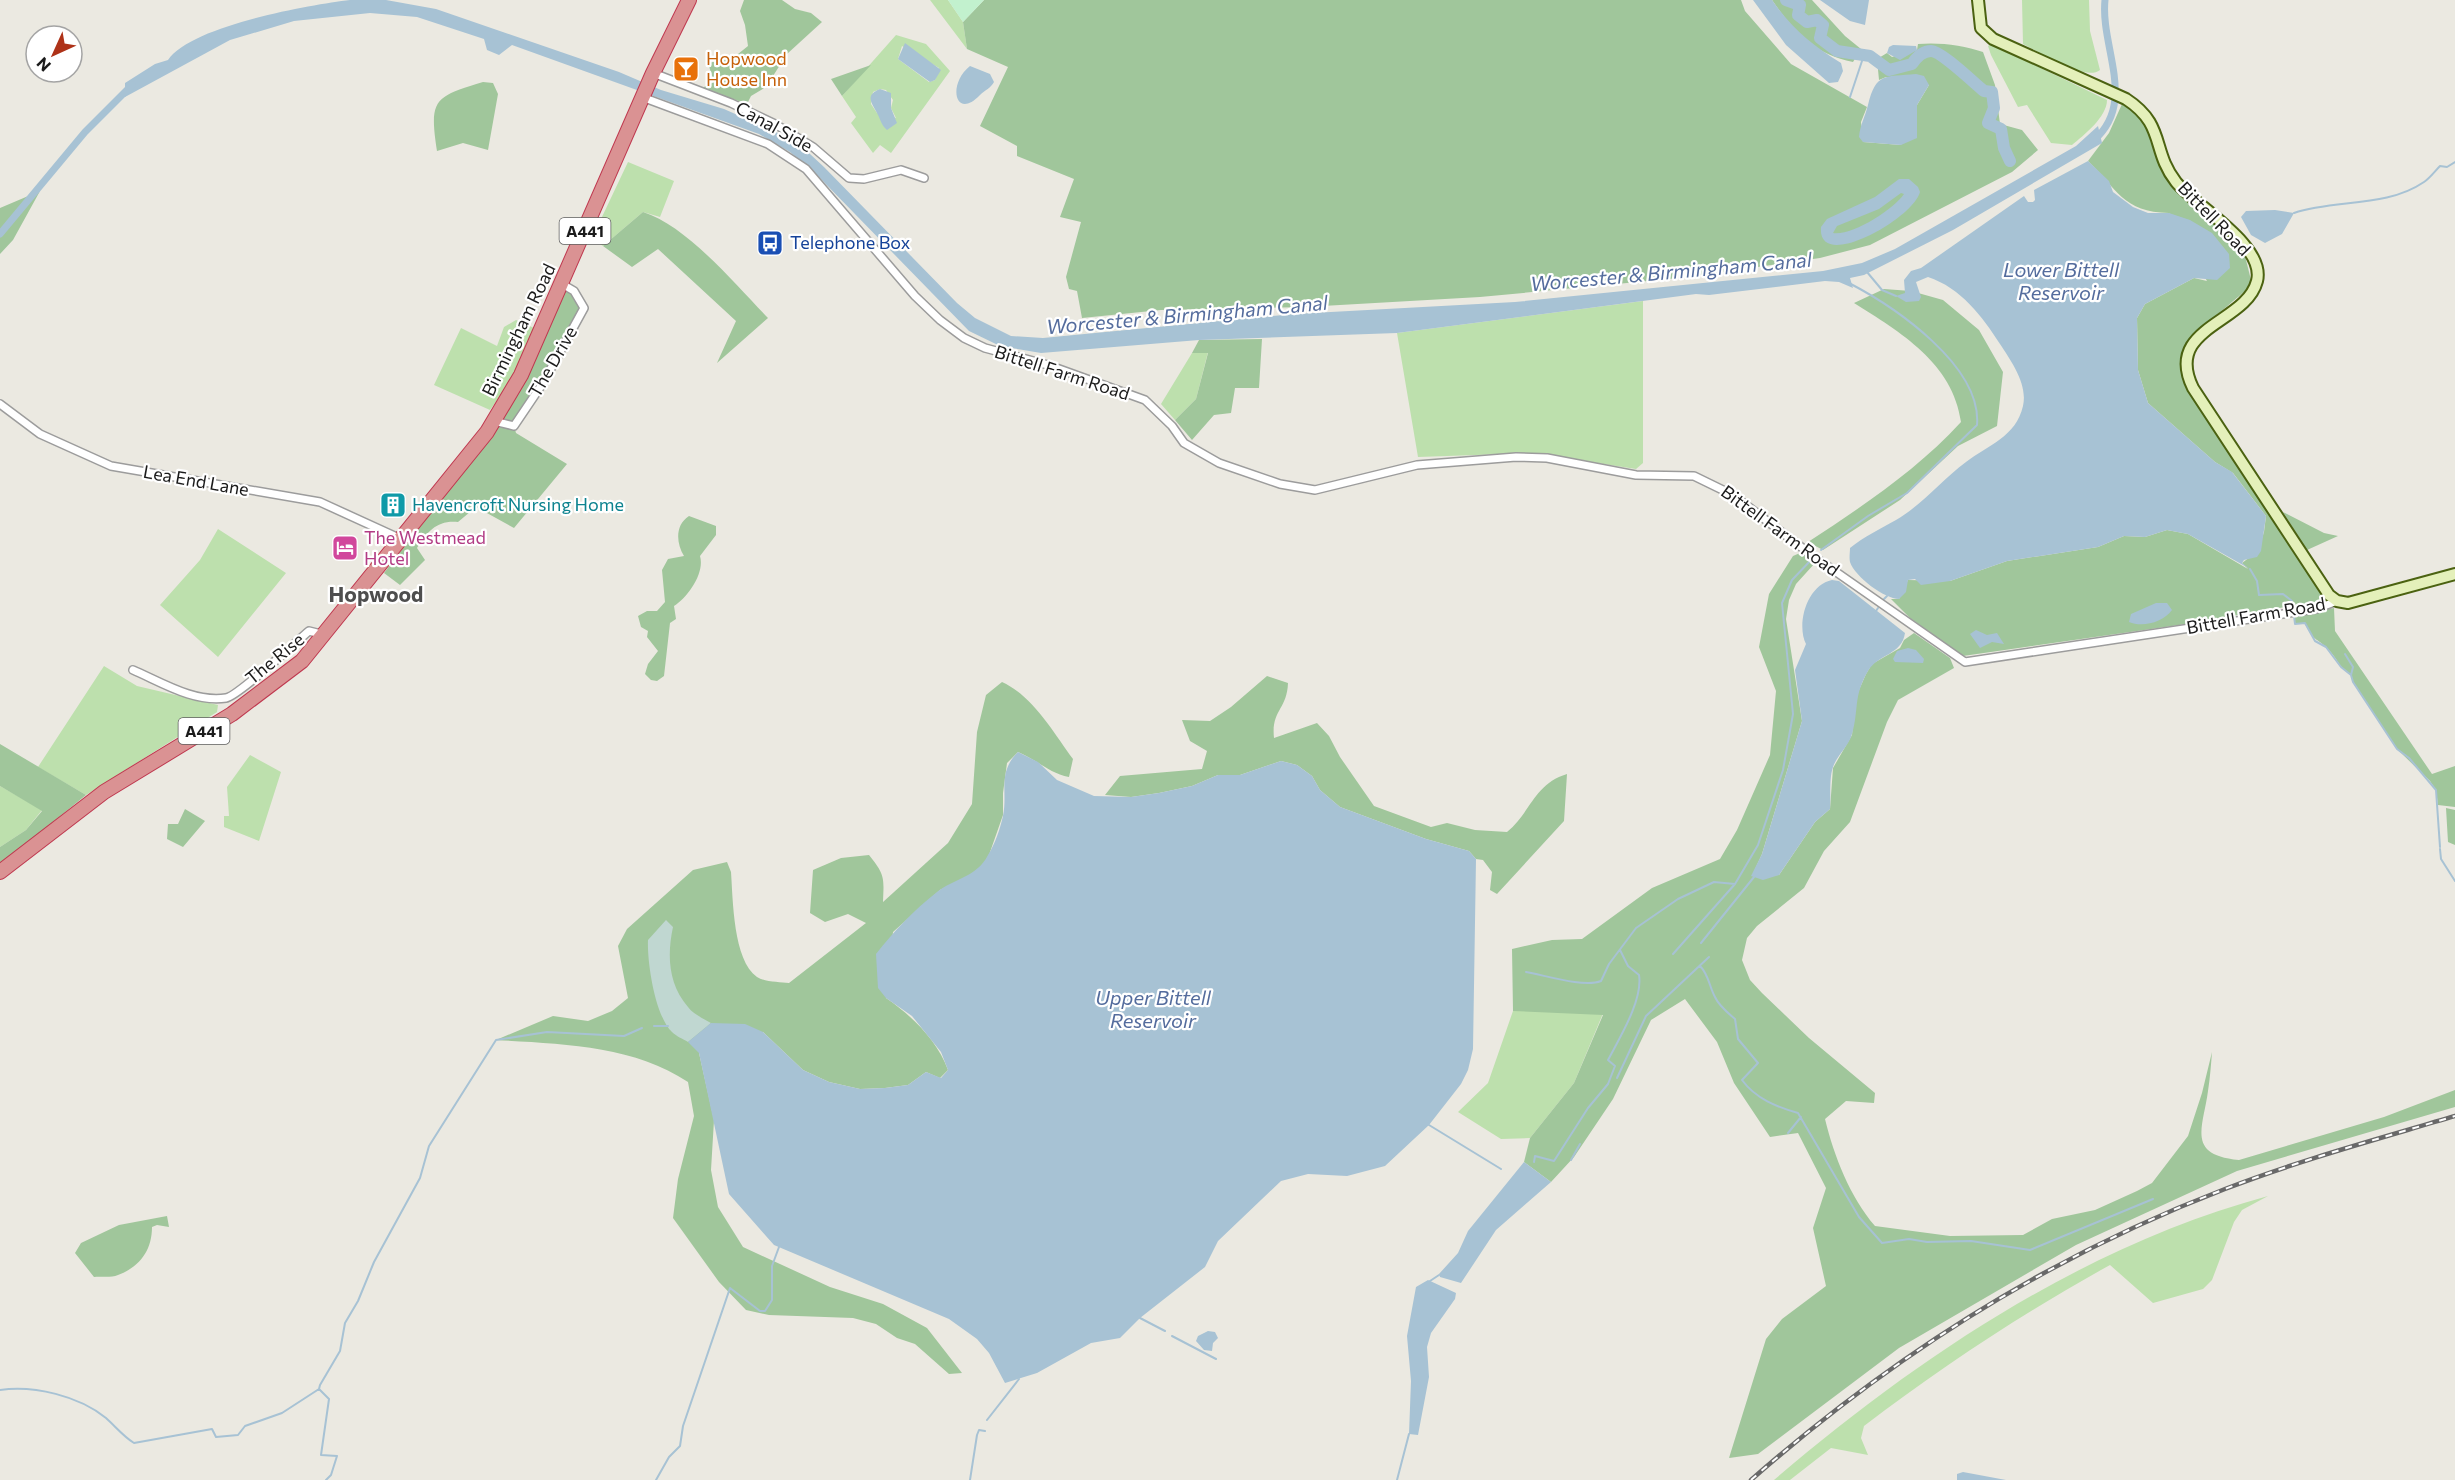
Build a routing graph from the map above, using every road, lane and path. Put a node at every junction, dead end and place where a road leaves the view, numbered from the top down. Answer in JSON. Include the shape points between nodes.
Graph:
{"nodes":[{"id":1,"x":689,"y":0,"type":"edge"},
{"id":2,"x":1978,"y":0,"type":"edge"},
{"id":3,"x":652,"y":76,"type":"junction"},
{"id":4,"x":643,"y":96,"type":"junction"},
{"id":5,"x":924,"y":178,"type":"dead end"},
{"id":6,"x":562,"y":284,"type":"junction"},
{"id":7,"x":0,"y":404,"type":"edge"},
{"id":8,"x":494,"y":421,"type":"junction"},
{"id":9,"x":401,"y":539,"type":"junction"},
{"id":10,"x":2455,"y":574,"type":"edge"},
{"id":11,"x":2337,"y":601,"type":"junction"},
{"id":12,"x":325,"y":635,"type":"junction"},
{"id":13,"x":133,"y":670,"type":"dead end"},
{"id":14,"x":228,"y":697,"type":"junction"},
{"id":15,"x":241,"y":707,"type":"junction"},
{"id":16,"x":0,"y":872,"type":"edge"}],
"edges":[{"from":1,"to":3,"type":"highway","number":"A441"},
{"from":2,"to":11,"type":"main road","name":"Bittell Road","via":[[1981,28],[1988,35],[2126,99],[2150,120],[2177,183],[2216,216],[2255,264],[2258,278],[2251,293],[2193,344],[2188,375],[2327,592]]},
{"from":3,"to":4,"type":"highway","number":"A441"},
{"from":3,"to":5,"type":"street","name":"Canal Side","via":[[731,103],[775,124],[813,147],[849,178],[864,179],[901,170]]},
{"from":4,"to":6,"type":"highway","name":"Birmingham Road","number":"A441"},
{"from":4,"to":11,"type":"street","name":"Bittell Farm Road","via":[[768,144],[806,170],[915,296],[964,338],[1145,400],[1184,443],[1219,463],[1280,484],[1315,490],[1417,465],[1516,457],[1547,458],[1636,475],[1694,476],[1733,495],[1955,658],[1971,663],[2316,609]]},
{"from":6,"to":8,"type":"highway","name":"Birmingham Road","number":"A441","via":[[521,375]]},
{"from":6,"to":8,"type":"street","name":"The Drive","via":[[574,291],[584,308],[543,383],[513,426]]},
{"from":7,"to":9,"type":"street","name":"Lea End Lane","via":[[40,434],[111,466],[320,502]]},
{"from":8,"to":9,"type":"highway","name":"Birmingham Road","number":"A441"},
{"from":9,"to":12,"type":"highway","name":"Birmingham Road","number":"A441"},
{"from":10,"to":11,"type":"main road","via":[[2352,602]]},
{"from":12,"to":14,"type":"street","name":"The Rise","via":[[309,631]]},
{"from":12,"to":15,"type":"highway","name":"Birmingham Road","number":"A441","via":[[302,661]]},
{"from":13,"to":14,"type":"street","name":"The Rise","via":[[183,692]]},
{"from":14,"to":15,"type":"street","name":"The Rise"},
{"from":15,"to":16,"type":"highway","name":"Birmingham Road","number":"A441","via":[[104,792]]}]}
